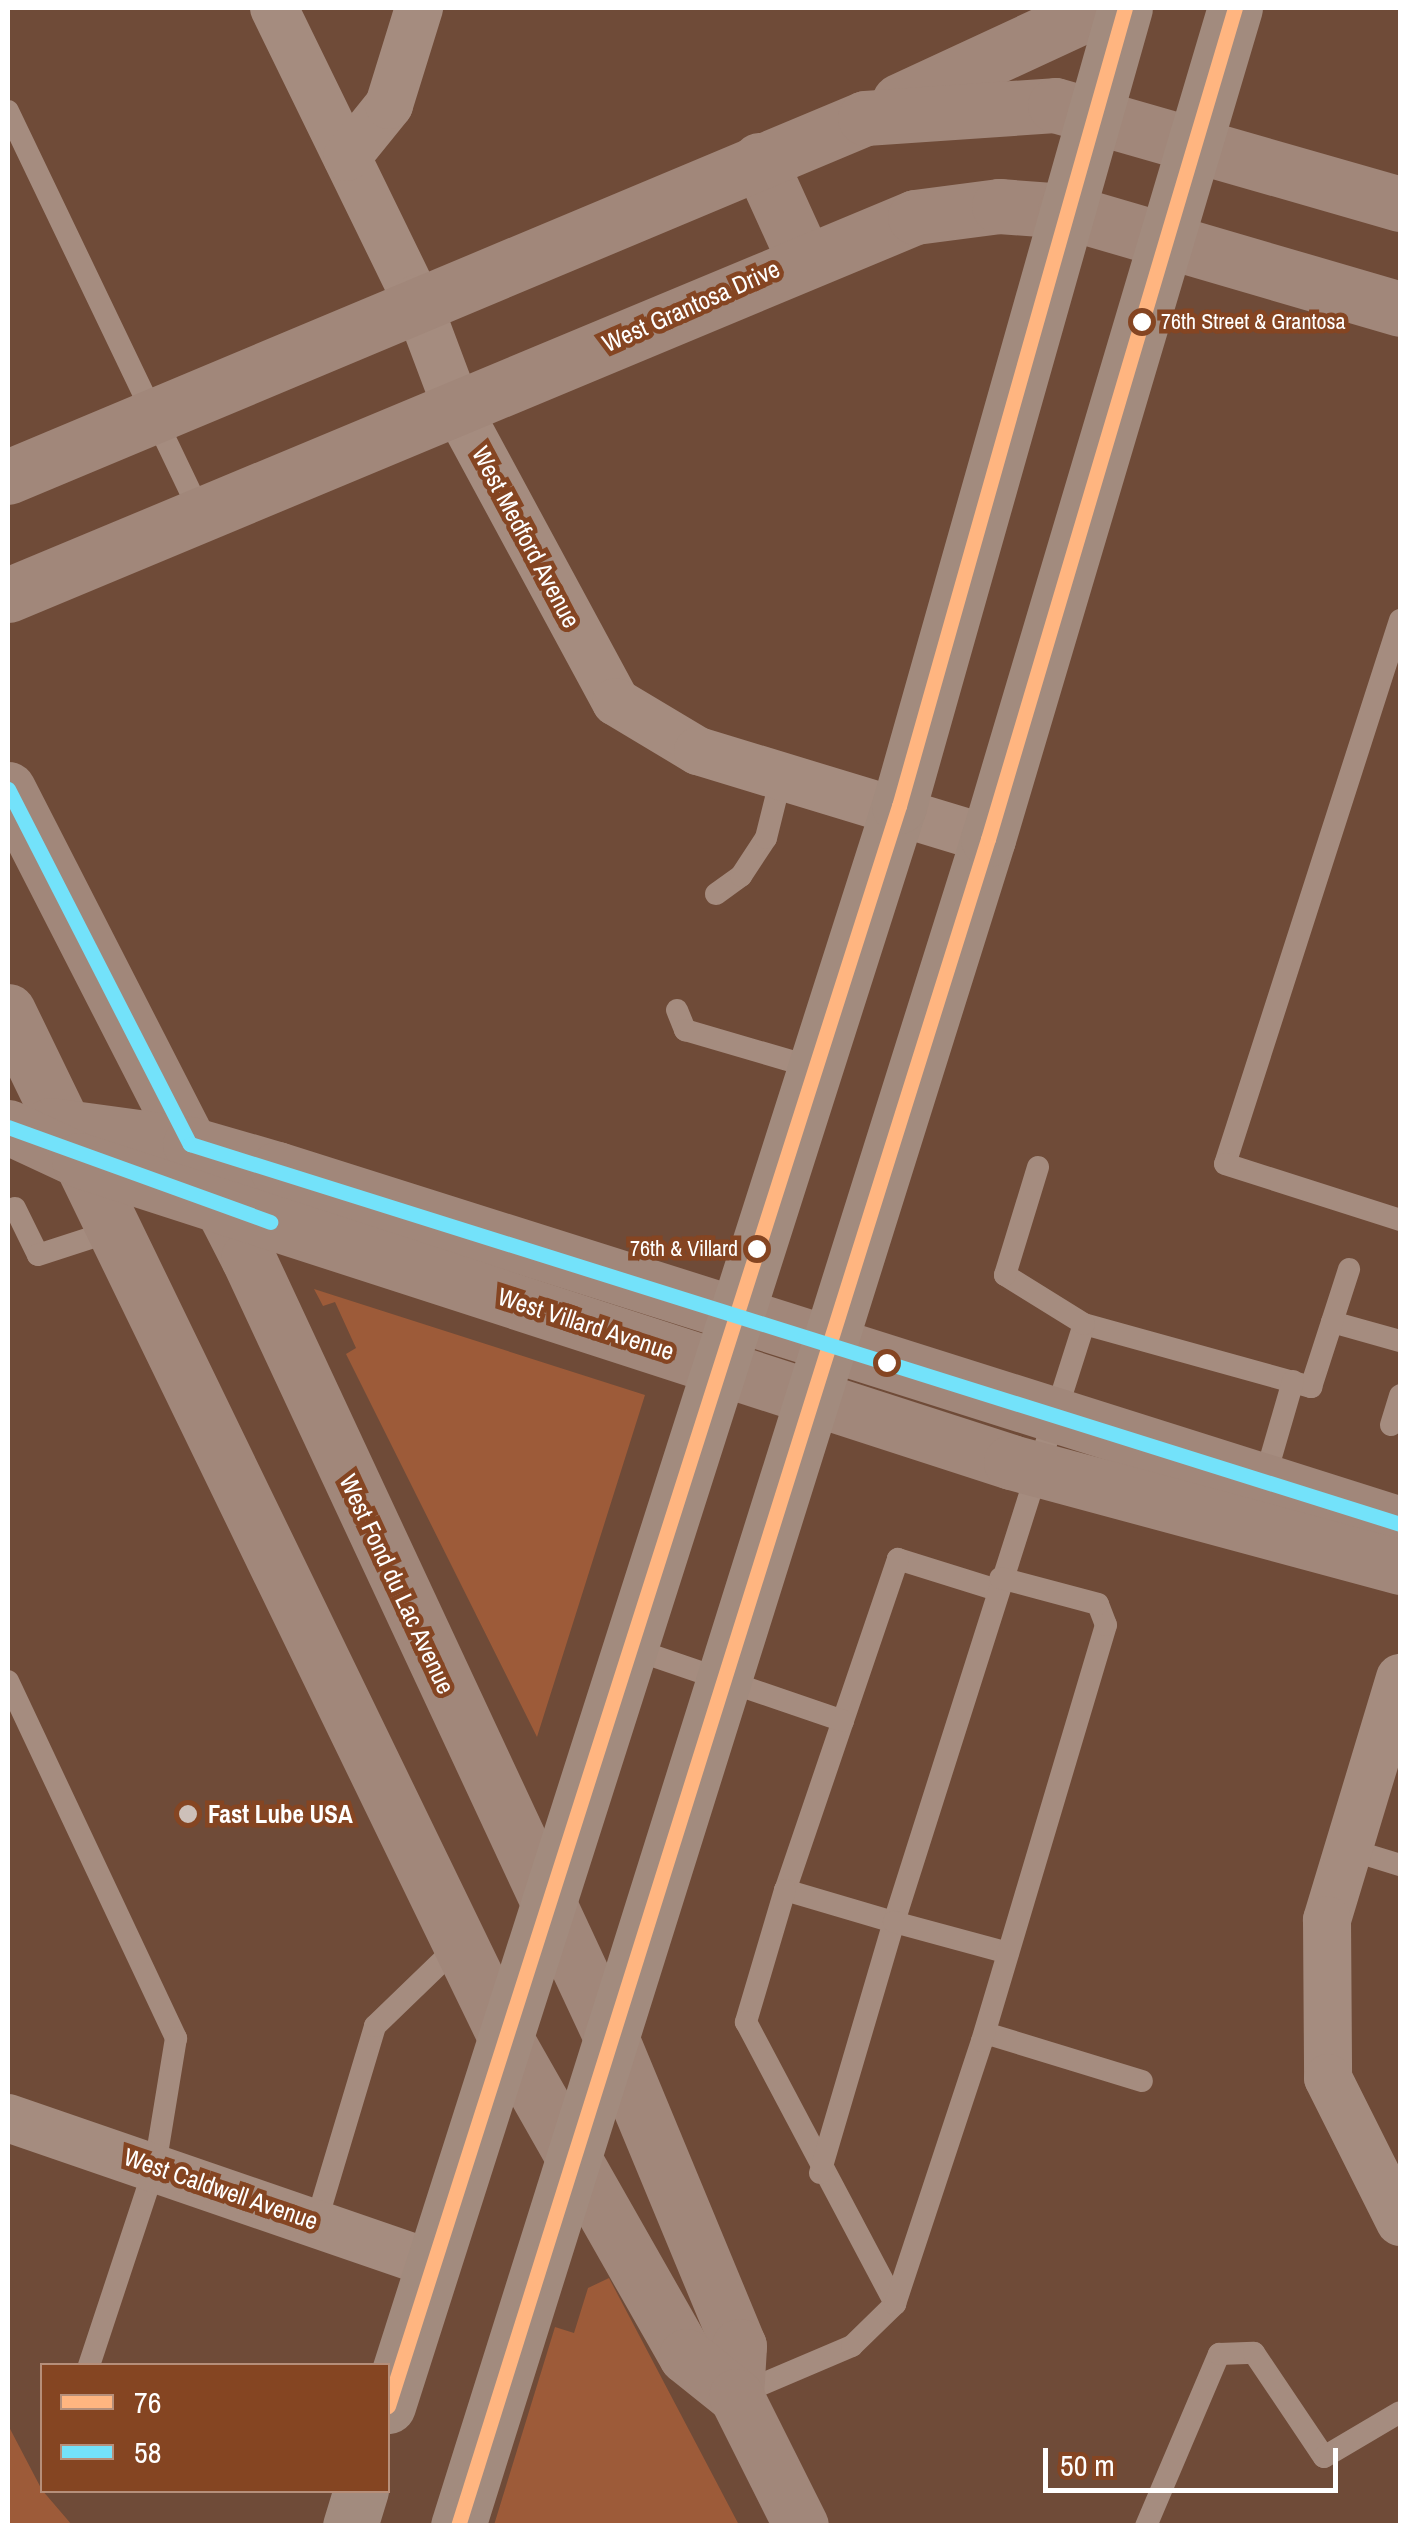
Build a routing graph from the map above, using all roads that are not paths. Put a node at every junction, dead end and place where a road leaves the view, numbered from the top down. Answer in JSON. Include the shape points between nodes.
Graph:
{"nodes":[{"id":1,"x":274,"y":8,"type":"edge"},
{"id":2,"x":419,"y":8,"type":"edge"},
{"id":3,"x":1099,"y":8,"type":"edge"},
{"id":4,"x":1125,"y":8,"type":"edge"},
{"id":5,"x":1235,"y":8,"type":"edge"},
{"id":6,"x":8,"y":110,"type":"edge"},
{"id":7,"x":866,"y":118,"type":"junction"},
{"id":8,"x":1090,"y":119,"type":"junction"},
{"id":9,"x":1190,"y":148,"type":"junction"},
{"id":10,"x":347,"y":157,"type":"junction"},
{"id":11,"x":759,"y":160,"type":"junction"},
{"id":12,"x":1400,"y":204,"type":"edge"},
{"id":13,"x":1066,"y":211,"type":"junction"},
{"id":14,"x":1161,"y":234,"type":"junction"},
{"id":15,"x":803,"y":257,"type":"junction"},
{"id":16,"x":416,"y":299,"type":"junction"},
{"id":17,"x":1400,"y":309,"type":"edge"},
{"id":18,"x":456,"y":408,"type":"junction"},
{"id":19,"x":156,"y":412,"type":"junction"},
{"id":20,"x":8,"y":477,"type":"edge"},
{"id":21,"x":203,"y":519,"type":"junction"},
{"id":22,"x":8,"y":595,"type":"edge"},
{"id":23,"x":1400,"y":620,"type":"edge"},
{"id":24,"x":782,"y":774,"type":"junction"},
{"id":25,"x":8,"y":789,"type":"edge"},
{"id":26,"x":899,"y":806,"type":"junction"},
{"id":27,"x":988,"y":839,"type":"junction"},
{"id":28,"x":716,"y":894,"type":"dead end"},
{"id":29,"x":8,"y":1010,"type":"edge"},
{"id":30,"x":677,"y":1010,"type":"dead end"},
{"id":31,"x":818,"y":1068,"type":"junction"},
{"id":32,"x":39,"y":1135,"type":"edge"},
{"id":33,"x":190,"y":1144,"type":"junction"},
{"id":34,"x":1038,"y":1167,"type":"dead end"},
{"id":35,"x":222,"y":1206,"type":"junction"},
{"id":36,"x":15,"y":1208,"type":"dead end"},
{"id":37,"x":1400,"y":1220,"type":"edge"},
{"id":38,"x":114,"y":1230,"type":"junction"},
{"id":39,"x":1349,"y":1269,"type":"dead end"},
{"id":40,"x":736,"y":1315,"type":"junction"},
{"id":41,"x":1332,"y":1322,"type":"junction"},
{"id":42,"x":1084,"y":1324,"type":"junction"},
{"id":43,"x":1400,"y":1340,"type":"edge"},
{"id":44,"x":827,"y":1344,"type":"junction"},
{"id":45,"x":719,"y":1367,"type":"junction"},
{"id":46,"x":1293,"y":1382,"type":"junction"},
{"id":47,"x":1400,"y":1395,"type":"edge"},
{"id":48,"x":812,"y":1398,"type":"junction"},
{"id":49,"x":1055,"y":1414,"type":"junction"},
{"id":50,"x":1392,"y":1426,"type":"dead end"},
{"id":51,"x":1033,"y":1468,"type":"junction"},
{"id":52,"x":1264,"y":1481,"type":"junction"},
{"id":53,"x":1400,"y":1524,"type":"edge"},
{"id":54,"x":1400,"y":1567,"type":"edge"},
{"id":55,"x":998,"y":1584,"type":"junction"},
{"id":56,"x":633,"y":1649,"type":"junction"},
{"id":57,"x":724,"y":1675,"type":"junction"},
{"id":58,"x":1400,"y":1678,"type":"edge"},
{"id":59,"x":8,"y":1681,"type":"edge"},
{"id":60,"x":843,"y":1721,"type":"junction"},
{"id":61,"x":1348,"y":1849,"type":"junction"},
{"id":62,"x":1400,"y":1865,"type":"edge"},
{"id":63,"x":785,"y":1890,"type":"junction"},
{"id":64,"x":547,"y":1912,"type":"junction"},
{"id":65,"x":894,"y":1922,"type":"junction"},
{"id":66,"x":460,"y":1944,"type":"junction"},
{"id":67,"x":1008,"y":1953,"type":"junction"},
{"id":68,"x":985,"y":2033,"type":"junction"},
{"id":69,"x":610,"y":2035,"type":"junction"},
{"id":70,"x":507,"y":2041,"type":"junction"},
{"id":71,"x":1142,"y":2081,"type":"dead end"},
{"id":72,"x":8,"y":2118,"type":"edge"},
{"id":73,"x":572,"y":2152,"type":"junction"},
{"id":74,"x":155,"y":2166,"type":"junction"},
{"id":75,"x":820,"y":2173,"type":"junction"},
{"id":76,"x":316,"y":2222,"type":"junction"},
{"id":77,"x":1400,"y":2222,"type":"edge"},
{"id":78,"x":433,"y":2264,"type":"junction"},
{"id":79,"x":894,"y":2304,"type":"junction"},
{"id":80,"x":89,"y":2363,"type":"edge"},
{"id":81,"x":736,"y":2396,"type":"junction"},
{"id":82,"x":390,"y":2400,"type":"edge"},
{"id":83,"x":1400,"y":2412,"type":"edge"},
{"id":84,"x":360,"y":2493,"type":"edge"},
{"id":85,"x":350,"y":2526,"type":"edge"},
{"id":86,"x":458,"y":2526,"type":"edge"},
{"id":87,"x":801,"y":2526,"type":"edge"},
{"id":88,"x":1146,"y":2526,"type":"edge"}],
"edges":[{"from":1,"to":10,"type":"street","name":"West Medford Avenue"},
{"from":2,"to":10,"type":"street","via":[[389,105]]},
{"from":3,"to":7,"type":"street"},
{"from":4,"to":8,"type":"main road"},
{"from":5,"to":9,"type":"main road"},
{"from":6,"to":19,"type":"lane"},
{"from":7,"to":8,"type":"street","via":[[999,102],[1055,105]]},
{"from":7,"to":11,"type":"street"},
{"from":8,"to":9,"type":"street"},
{"from":8,"to":13,"type":"main road"},
{"from":9,"to":12,"type":"street"},
{"from":9,"to":14,"type":"main road"},
{"from":10,"to":16,"type":"street","name":"West Medford Avenue"},
{"from":11,"to":15,"type":"street"},
{"from":11,"to":16,"type":"street"},
{"from":13,"to":14,"type":"street","name":"West Grantosa Drive"},
{"from":13,"to":15,"type":"street","name":"West Grantosa Drive","via":[[999,206],[916,216]]},
{"from":13,"to":26,"type":"main road"},
{"from":14,"to":17,"type":"street","name":"West Grantosa Drive"},
{"from":14,"to":27,"type":"main road"},
{"from":15,"to":18,"type":"street","name":"West Grantosa Drive"},
{"from":16,"to":18,"type":"street","name":"West Medford Avenue"},
{"from":16,"to":19,"type":"street"},
{"from":18,"to":21,"type":"street","name":"West Grantosa Drive"},
{"from":18,"to":24,"type":"street","name":"West Medford Avenue","via":[[616,702],[698,751]]},
{"from":19,"to":20,"type":"street"},
{"from":19,"to":21,"type":"lane"},
{"from":21,"to":22,"type":"street","name":"West Grantosa Drive"},
{"from":23,"to":37,"type":"lane","via":[[1225,1164]]},
{"from":24,"to":26,"type":"street","name":"West Medford Avenue"},
{"from":24,"to":28,"type":"lane","via":[[766,838],[742,876]]},
{"from":25,"to":33,"type":"street","name":"West Fond du Lac Avenue"},
{"from":26,"to":27,"type":"street","name":"West Medford Avenue"},
{"from":26,"to":31,"type":"main road"},
{"from":27,"to":44,"type":"main road"},
{"from":29,"to":32,"type":"street","name":"West Fond du Lac Avenue"},
{"from":30,"to":31,"type":"lane","via":[[686,1030]]},
{"from":31,"to":40,"type":"main road"},
{"from":32,"to":33,"type":"street"},
{"from":32,"to":35,"type":"street","name":"West Villard Avenue"},
{"from":32,"to":38,"type":"street","name":"West Fond du Lac Avenue"},
{"from":33,"to":35,"type":"street","name":"West Fond du Lac Avenue"},
{"from":33,"to":40,"type":"street"},
{"from":34,"to":42,"type":"lane","via":[[1005,1275]]},
{"from":35,"to":45,"type":"street","name":"West Villard Avenue"},
{"from":35,"to":64,"type":"street","name":"West Fond du Lac Avenue"},
{"from":36,"to":38,"type":"lane","via":[[38,1255]]},
{"from":38,"to":66,"type":"street","name":"West Fond du Lac Avenue"},
{"from":39,"to":41,"type":"lane"},
{"from":40,"to":44,"type":"street"},
{"from":40,"to":45,"type":"main road"},
{"from":41,"to":43,"type":"lane"},
{"from":41,"to":46,"type":"lane","via":[[1311,1387]]},
{"from":42,"to":46,"type":"lane"},
{"from":42,"to":49,"type":"lane"},
{"from":44,"to":48,"type":"main road"},
{"from":44,"to":49,"type":"street"},
{"from":45,"to":48,"type":"street","name":"West Villard Avenue"},
{"from":45,"to":56,"type":"main road"},
{"from":46,"to":52,"type":"lane"},
{"from":47,"to":50,"type":"lane"},
{"from":48,"to":51,"type":"street","name":"West Villard Avenue"},
{"from":48,"to":57,"type":"main road"},
{"from":49,"to":51,"type":"lane"},
{"from":49,"to":52,"type":"street"},
{"from":51,"to":54,"type":"street","name":"West Villard Avenue"},
{"from":51,"to":55,"type":"lane"},
{"from":52,"to":53,"type":"street"},
{"from":55,"to":60,"type":"lane","via":[[898,1559]]},
{"from":55,"to":65,"type":"lane"},
{"from":55,"to":67,"type":"lane","via":[[1098,1604],[1106,1625]]},
{"from":56,"to":57,"type":"lane"},
{"from":56,"to":64,"type":"main road"},
{"from":57,"to":60,"type":"lane"},
{"from":57,"to":69,"type":"main road"},
{"from":58,"to":61,"type":"street"},
{"from":59,"to":74,"type":"lane","via":[[176,2038]]},
{"from":60,"to":63,"type":"lane"},
{"from":61,"to":62,"type":"lane"},
{"from":61,"to":77,"type":"street","via":[[1326,1920],[1328,2078]]},
{"from":63,"to":65,"type":"lane"},
{"from":63,"to":75,"type":"lane","via":[[746,2022]]},
{"from":64,"to":69,"type":"street","name":"West Fond du Lac Avenue"},
{"from":64,"to":70,"type":"main road"},
{"from":65,"to":67,"type":"lane"},
{"from":65,"to":75,"type":"lane"},
{"from":66,"to":70,"type":"street","name":"West Fond du Lac Avenue"},
{"from":66,"to":76,"type":"lane","via":[[375,2026]]},
{"from":67,"to":68,"type":"lane"},
{"from":68,"to":71,"type":"lane"},
{"from":68,"to":79,"type":"lane"},
{"from":69,"to":73,"type":"main road"},
{"from":69,"to":81,"type":"street","name":"West Fond du Lac Avenue","via":[[739,2346]]},
{"from":70,"to":73,"type":"street","name":"West Fond du Lac Avenue"},
{"from":70,"to":78,"type":"main road"},
{"from":72,"to":74,"type":"street","name":"West Caldwell Avenue"},
{"from":73,"to":81,"type":"street","name":"West Fond du Lac Avenue","via":[[686,2356]]},
{"from":73,"to":86,"type":"main road"},
{"from":74,"to":76,"type":"street","name":"West Caldwell Avenue"},
{"from":74,"to":80,"type":"lane"},
{"from":75,"to":79,"type":"lane"},
{"from":76,"to":78,"type":"street","name":"West Caldwell Avenue"},
{"from":78,"to":82,"type":"main road"},
{"from":79,"to":81,"type":"lane","via":[[852,2346]]},
{"from":81,"to":87,"type":"street","name":"West Fond du Lac Avenue"},
{"from":83,"to":88,"type":"lane","via":[[1324,2457],[1254,2353],[1220,2354]]},
{"from":84,"to":85,"type":"main road"}]}
